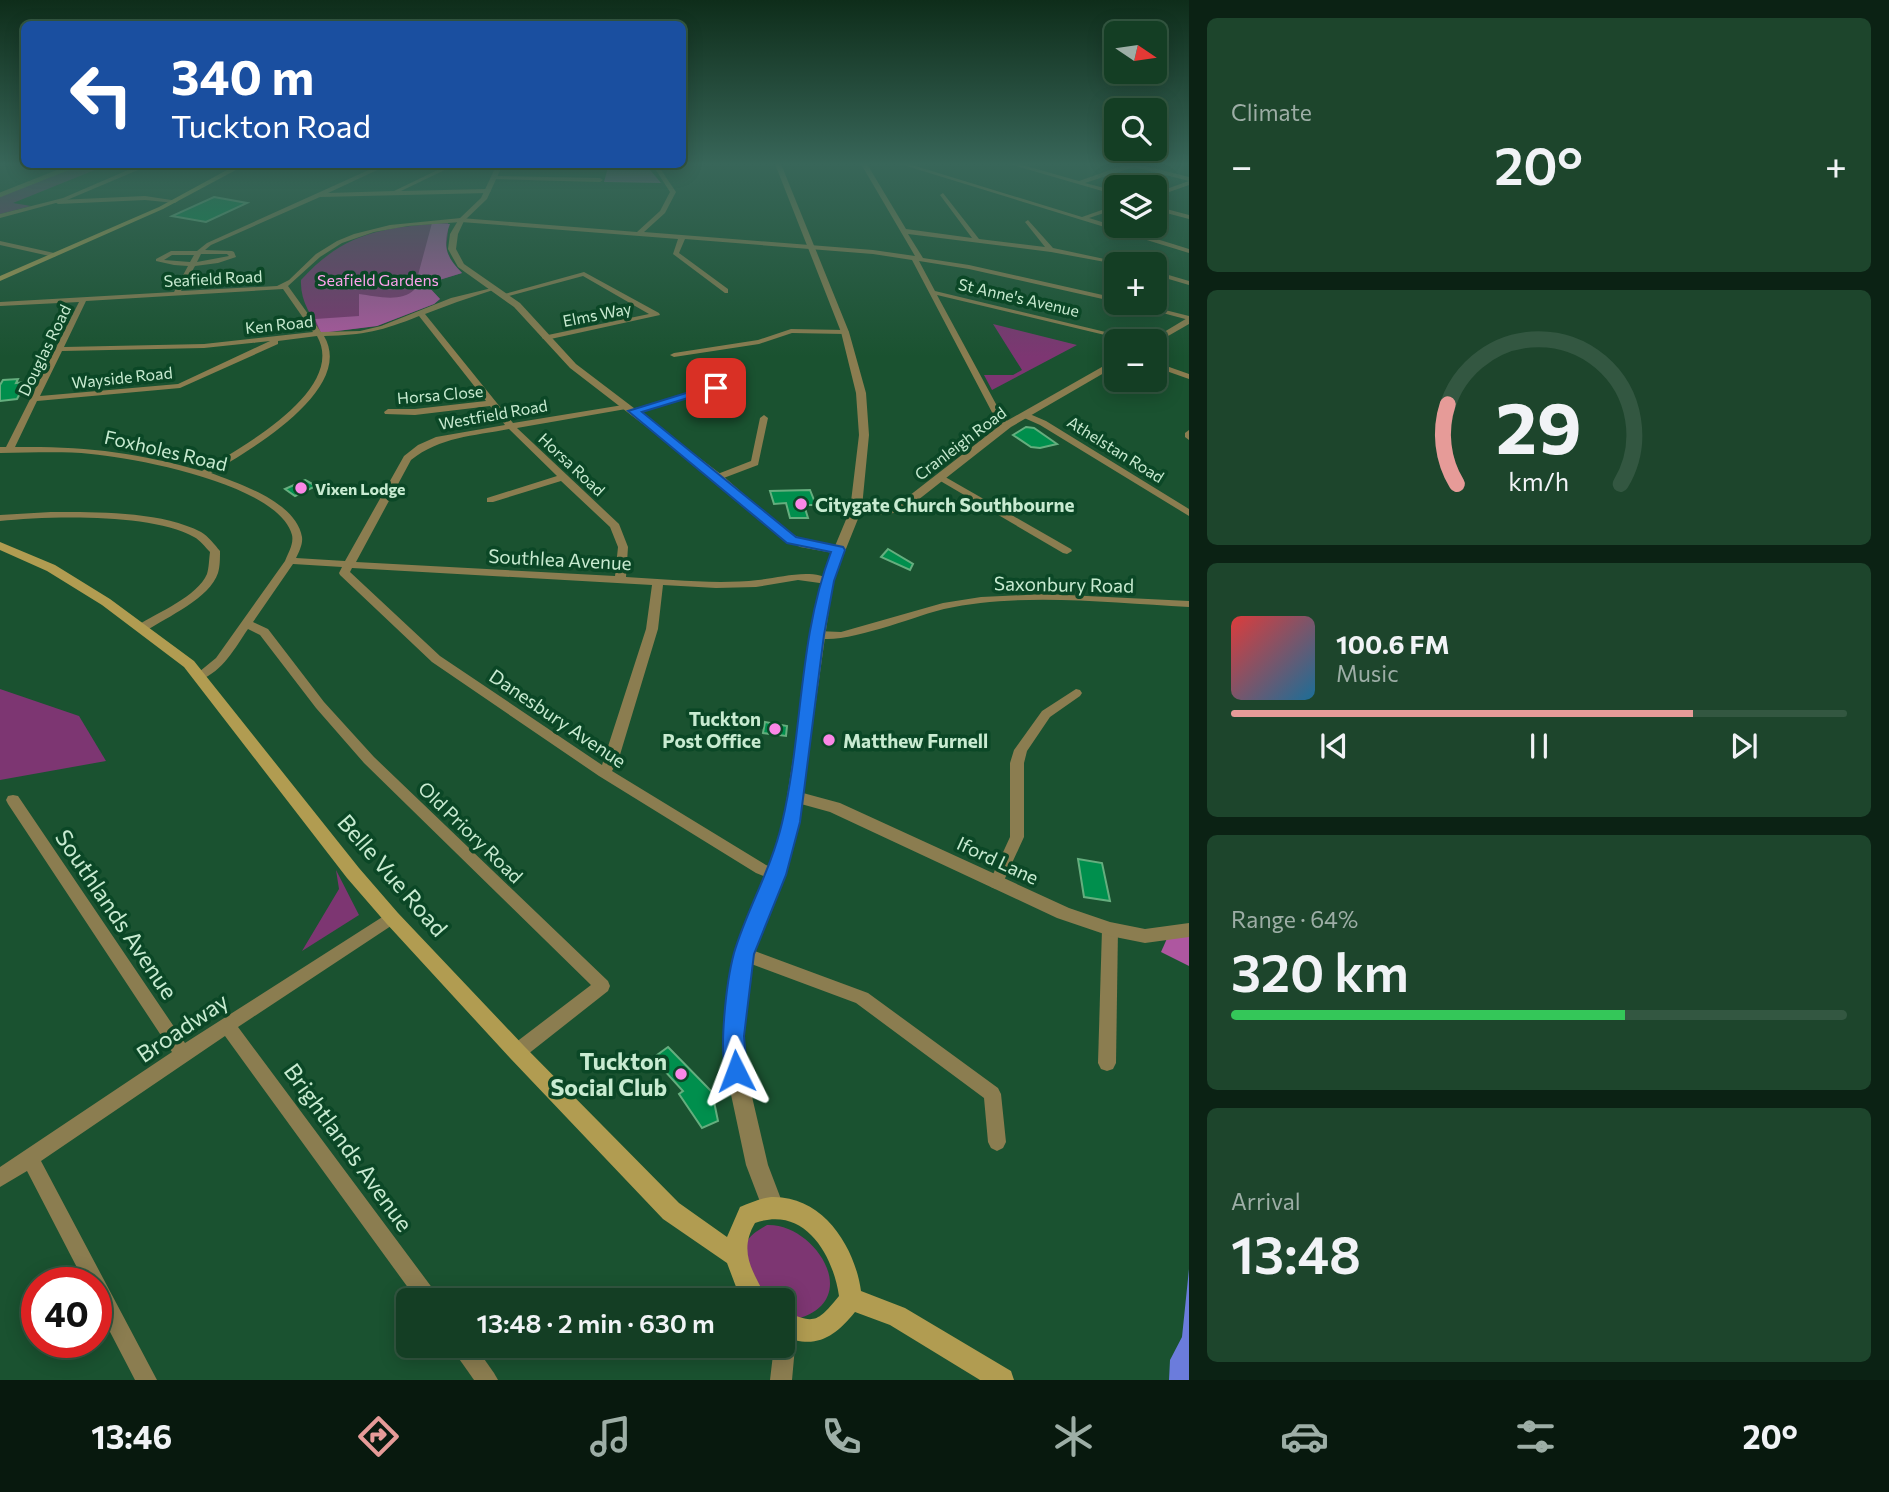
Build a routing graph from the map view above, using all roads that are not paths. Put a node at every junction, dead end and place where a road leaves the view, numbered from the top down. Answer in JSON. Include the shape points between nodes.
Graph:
{"nodes":[{"id":1,"x":114,"y":228,"type":"edge"},
{"id":2,"x":241,"y":228,"type":"edge"},
{"id":3,"x":384,"y":228,"type":"edge"},
{"id":4,"x":457,"y":228,"type":"edge"},
{"id":5,"x":567,"y":228,"type":"edge"},
{"id":6,"x":644,"y":228,"type":"edge"},
{"id":7,"x":803,"y":228,"type":"edge"},
{"id":8,"x":901,"y":228,"type":"edge"},
{"id":9,"x":968,"y":228,"type":"edge"},
{"id":10,"x":1033,"y":228,"type":"edge"},
{"id":11,"x":1112,"y":228,"type":"edge"},
{"id":12,"x":903,"y":231,"type":"junction"},
{"id":13,"x":638,"y":234,"type":"junction"},
{"id":14,"x":682,"y":238,"type":"junction"},
{"id":15,"x":977,"y":240,"type":"junction"},
{"id":16,"x":0,"y":243,"type":"edge"},
{"id":17,"x":810,"y":247,"type":"junction"},
{"id":18,"x":1051,"y":250,"type":"junction"},
{"id":19,"x":1189,"y":251,"type":"edge"},
{"id":20,"x":199,"y":252,"type":"junction"},
{"id":21,"x":54,"y":255,"type":"junction"},
{"id":22,"x":917,"y":259,"type":"junction"},
{"id":23,"x":1104,"y":260,"type":"edge"},
{"id":24,"x":194,"y":262,"type":"junction"},
{"id":25,"x":1167,"y":277,"type":"edge"},
{"id":26,"x":0,"y":279,"type":"edge"},
{"id":27,"x":1189,"y":283,"type":"edge"},
{"id":28,"x":284,"y":286,"type":"junction"},
{"id":29,"x":494,"y":288,"type":"junction"},
{"id":30,"x":725,"y":290,"type":"dead end"},
{"id":31,"x":932,"y":292,"type":"junction"},
{"id":32,"x":176,"y":295,"type":"junction"},
{"id":33,"x":505,"y":295,"type":"junction"},
{"id":34,"x":84,"y":298,"type":"junction"},
{"id":35,"x":1104,"y":298,"type":"edge"},
{"id":36,"x":0,"y":304,"type":"edge"},
{"id":37,"x":1167,"y":313,"type":"edge"},
{"id":38,"x":421,"y":314,"type":"junction"},
{"id":39,"x":1189,"y":319,"type":"edge"},
{"id":40,"x":845,"y":332,"type":"junction"},
{"id":41,"x":1167,"y":332,"type":"edge"},
{"id":42,"x":1104,"y":333,"type":"edge"},
{"id":43,"x":318,"y":334,"type":"junction"},
{"id":44,"x":285,"y":338,"type":"junction"},
{"id":45,"x":546,"y":338,"type":"junction"},
{"id":46,"x":60,"y":349,"type":"junction"},
{"id":47,"x":674,"y":355,"type":"dead end"},
{"id":48,"x":1104,"y":369,"type":"edge"},
{"id":49,"x":1167,"y":369,"type":"edge"},
{"id":50,"x":1189,"y":377,"type":"edge"},
{"id":51,"x":716,"y":388,"type":"dead end"},
{"id":52,"x":36,"y":399,"type":"junction"},
{"id":53,"x":494,"y":403,"type":"junction"},
{"id":54,"x":630,"y":408,"type":"junction"},
{"id":55,"x":388,"y":412,"type":"dead end"},
{"id":56,"x":1025,"y":415,"type":"junction"},
{"id":57,"x":764,"y":418,"type":"dead end"},
{"id":58,"x":1007,"y":425,"type":"junction"},
{"id":59,"x":512,"y":427,"type":"junction"},
{"id":60,"x":5,"y":450,"type":"edge"},
{"id":61,"x":203,"y":474,"type":"junction"},
{"id":62,"x":564,"y":477,"type":"junction"},
{"id":63,"x":718,"y":477,"type":"junction"},
{"id":64,"x":940,"y":477,"type":"junction"},
{"id":65,"x":490,"y":500,"type":"dead end"},
{"id":66,"x":856,"y":510,"type":"junction"},
{"id":67,"x":1189,"y":513,"type":"edge"},
{"id":68,"x":0,"y":518,"type":"edge"},
{"id":69,"x":0,"y":545,"type":"edge"},
{"id":70,"x":838,"y":550,"type":"junction"},
{"id":71,"x":1067,"y":551,"type":"dead end"},
{"id":72,"x":290,"y":562,"type":"junction"},
{"id":73,"x":348,"y":564,"type":"junction"},
{"id":74,"x":620,"y":580,"type":"junction"},
{"id":75,"x":827,"y":581,"type":"junction"},
{"id":76,"x":658,"y":582,"type":"junction"},
{"id":77,"x":1189,"y":604,"type":"edge"},
{"id":78,"x":247,"y":625,"type":"junction"},
{"id":79,"x":142,"y":628,"type":"junction"},
{"id":80,"x":817,"y":635,"type":"junction"},
{"id":81,"x":200,"y":676,"type":"junction"},
{"id":82,"x":1076,"y":693,"type":"dead end"},
{"id":83,"x":604,"y":773,"type":"junction"},
{"id":84,"x":795,"y":797,"type":"junction"},
{"id":85,"x":13,"y":800,"type":"dead end"},
{"id":86,"x":776,"y":875,"type":"junction"},
{"id":87,"x":996,"y":883,"type":"junction"},
{"id":88,"x":392,"y":918,"type":"junction"},
{"id":89,"x":1110,"y":929,"type":"junction"},
{"id":90,"x":1189,"y":930,"type":"edge"},
{"id":91,"x":744,"y":954,"type":"junction"},
{"id":92,"x":227,"y":1025,"type":"junction"},
{"id":93,"x":517,"y":1052,"type":"junction"},
{"id":94,"x":183,"y":1054,"type":"junction"},
{"id":95,"x":1107,"y":1063,"type":"dead end"},
{"id":96,"x":997,"y":1142,"type":"dead end"},
{"id":97,"x":30,"y":1158,"type":"junction"},
{"id":98,"x":0,"y":1178,"type":"edge"},
{"id":99,"x":774,"y":1207,"type":"junction"},
{"id":100,"x":737,"y":1257,"type":"junction"},
{"id":101,"x":88,"y":1267,"type":"edge"},
{"id":102,"x":420,"y":1288,"type":"edge"},
{"id":103,"x":746,"y":1288,"type":"edge"},
{"id":104,"x":851,"y":1298,"type":"junction"},
{"id":105,"x":112,"y":1314,"type":"edge"},
{"id":106,"x":795,"y":1331,"type":"edge"},
{"id":107,"x":471,"y":1358,"type":"edge"},
{"id":108,"x":782,"y":1358,"type":"edge"},
{"id":109,"x":146,"y":1380,"type":"edge"},
{"id":110,"x":487,"y":1380,"type":"edge"},
{"id":111,"x":781,"y":1380,"type":"edge"},
{"id":112,"x":1002,"y":1380,"type":"edge"}],
"edges":[{"from":1,"to":21,"type":"main road"},
{"from":2,"to":20,"type":"street"},
{"from":3,"to":28,"type":"street","name":"Seafield Road","via":[[357,235],[320,253]]},
{"from":4,"to":29,"type":"street","via":[[455,257]]},
{"from":5,"to":13,"type":"street","name":"Seafield Road"},
{"from":6,"to":13,"type":"street"},
{"from":7,"to":17,"type":"street"},
{"from":8,"to":12,"type":"street"},
{"from":9,"to":15,"type":"street"},
{"from":10,"to":18,"type":"street"},
{"from":11,"to":19,"type":"street"},
{"from":12,"to":15,"type":"street"},
{"from":12,"to":22,"type":"street"},
{"from":13,"to":14,"type":"street","name":"Seafield Road"},
{"from":14,"to":17,"type":"street","name":"Seafield Road"},
{"from":14,"to":30,"type":"street","via":[[675,253]]},
{"from":15,"to":18,"type":"street"},
{"from":16,"to":21,"type":"street"},
{"from":17,"to":22,"type":"street","name":"Seafield Road"},
{"from":17,"to":40,"type":"street"},
{"from":18,"to":23,"type":"street"},
{"from":20,"to":24,"type":"street"},
{"from":20,"to":24,"type":"street","via":[[234,254],[224,261]]},
{"from":20,"to":24,"type":"street","via":[[171,253],[158,260]]},
{"from":21,"to":26,"type":"main road"},
{"from":22,"to":31,"type":"street"},
{"from":22,"to":35,"type":"street","name":"Seafield Road"},
{"from":24,"to":32,"type":"street"},
{"from":25,"to":27,"type":"street"},
{"from":28,"to":32,"type":"street","name":"Seafield Road"},
{"from":28,"to":43,"type":"street"},
{"from":29,"to":33,"type":"street"},
{"from":29,"to":38,"type":"street","name":"Ken Road"},
{"from":31,"to":42,"type":"street","name":"St Anne's Avenue"},
{"from":31,"to":58,"type":"street","via":[[999,418]]},
{"from":32,"to":34,"type":"street","name":"Seafield Road"},
{"from":33,"to":45,"type":"street"},
{"from":33,"to":45,"type":"street","name":"Elms Way","via":[[584,274],[656,315]]},
{"from":34,"to":36,"type":"street","name":"Seafield Road"},
{"from":34,"to":46,"type":"street","name":"Douglas Road"},
{"from":37,"to":39,"type":"street"},
{"from":38,"to":43,"type":"street","name":"Ken Road","via":[[360,333]]},
{"from":38,"to":53,"type":"street","name":"Horsa Road"},
{"from":39,"to":41,"type":"street"},
{"from":40,"to":47,"type":"street","via":[[791,331],[759,342]]},
{"from":40,"to":66,"type":"street","via":[[861,393],[864,435]]},
{"from":43,"to":44,"type":"street","name":"Ken Road"},
{"from":43,"to":61,"type":"street","via":[[324,346],[321,370],[302,405],[269,435]]},
{"from":44,"to":46,"type":"street","name":"Ken Road","via":[[204,346]]},
{"from":44,"to":52,"type":"street","name":"Wayside Road","via":[[180,386]]},
{"from":45,"to":54,"type":"street","via":[[572,366]]},
{"from":46,"to":52,"type":"street","name":"Douglas Road"},
{"from":48,"to":56,"type":"street","name":"Cranleigh Road"},
{"from":49,"to":50,"type":"street"},
{"from":51,"to":54,"type":"street","name":"Westfield Road"},
{"from":52,"to":60,"type":"street","name":"Douglas Road"},
{"from":53,"to":55,"type":"street","name":"Horsa Close"},
{"from":53,"to":59,"type":"street","name":"Horsa Road"},
{"from":54,"to":59,"type":"street","name":"Westfield Road"},
{"from":54,"to":63,"type":"street"},
{"from":56,"to":58,"type":"street","name":"Cranleigh Road"},
{"from":56,"to":67,"type":"street","name":"Athelstan Road"},
{"from":57,"to":63,"type":"street","via":[[755,463]]},
{"from":58,"to":64,"type":"street","name":"Cranleigh Road"},
{"from":59,"to":62,"type":"street","name":"Horsa Road"},
{"from":59,"to":73,"type":"street","name":"Westfield Road","via":[[439,439],[414,451]]},
{"from":60,"to":61,"type":"street","name":"Foxholes Road","via":[[104,453]]},
{"from":61,"to":72,"type":"street","name":"Foxholes Road","via":[[249,491],[286,514],[297,536]]},
{"from":62,"to":65,"type":"street"},
{"from":62,"to":74,"type":"street","name":"Horsa Road","via":[[621,536]]},
{"from":63,"to":70,"type":"street","via":[[792,540]]},
{"from":64,"to":66,"type":"street","name":"Cranleigh Road","via":[[900,509]]},
{"from":64,"to":71,"type":"street"},
{"from":66,"to":70,"type":"street"},
{"from":68,"to":79,"type":"street","via":[[129,516],[164,523],[208,543],[216,558],[212,575]]},
{"from":69,"to":79,"type":"main road","name":"Belle Vue Road","via":[[51,568]]},
{"from":70,"to":75,"type":"street"},
{"from":72,"to":73,"type":"street","name":"Southlea Avenue"},
{"from":72,"to":78,"type":"street","name":"Foxholes Road"},
{"from":73,"to":74,"type":"street","name":"Southlea Avenue"},
{"from":73,"to":83,"type":"street","name":"Danesbury Avenue","via":[[344,573],[436,659]]},
{"from":74,"to":76,"type":"street","name":"Southlea Avenue"},
{"from":75,"to":76,"type":"street","name":"Southlea Avenue","via":[[798,577],[755,584]]},
{"from":75,"to":80,"type":"street"},
{"from":76,"to":83,"type":"street","via":[[652,629]]},
{"from":77,"to":80,"type":"street","name":"Saxonbury Road","via":[[990,599],[943,606],[841,636]]},
{"from":78,"to":81,"type":"street","name":"Foxholes Road","via":[[220,661]]},
{"from":78,"to":93,"type":"street","name":"Old Priory Road","via":[[264,632],[369,760],[602,986]]},
{"from":79,"to":81,"type":"main road","name":"Belle Vue Road"},
{"from":80,"to":84,"type":"street"},
{"from":81,"to":88,"type":"main road","name":"Belle Vue Road"},
{"from":82,"to":87,"type":"street","via":[[1046,714],[1021,750],[1017,837]]},
{"from":83,"to":86,"type":"street","name":"Danesbury Avenue"},
{"from":84,"to":86,"type":"street"},
{"from":84,"to":87,"type":"street","name":"Iford Lane","via":[[834,807]]},
{"from":85,"to":94,"type":"street","name":"Southlands Avenue"},
{"from":86,"to":91,"type":"street"},
{"from":87,"to":89,"type":"street","name":"Iford Lane"},
{"from":88,"to":92,"type":"street","name":"Broadway"},
{"from":88,"to":93,"type":"main road","name":"Belle Vue Road"},
{"from":89,"to":90,"type":"street","name":"Iford Lane","via":[[1145,936]]},
{"from":89,"to":95,"type":"street"},
{"from":91,"to":96,"type":"street","via":[[862,998],[992,1094]]},
{"from":91,"to":99,"type":"street","via":[[734,1036],[736,1071],[757,1166]]},
{"from":92,"to":94,"type":"street","name":"Broadway"},
{"from":92,"to":102,"type":"street","name":"Brightlands Avenue"},
{"from":93,"to":100,"type":"main road","name":"Belle Vue Road","via":[[671,1211]]},
{"from":94,"to":97,"type":"street","name":"Broadway"},
{"from":97,"to":98,"type":"street","name":"Broadway"},
{"from":97,"to":101,"type":"street"},
{"from":99,"to":100,"type":"main road","via":[[748,1215],[742,1224]]},
{"from":99,"to":104,"type":"main road","via":[[817,1223],[840,1254]]},
{"from":100,"to":103,"type":"main road"},
{"from":104,"to":106,"type":"main road","via":[[819,1331]]},
{"from":104,"to":112,"type":"main road","via":[[897,1316]]},
{"from":105,"to":109,"type":"street"},
{"from":107,"to":110,"type":"street"},
{"from":108,"to":111,"type":"street"}]}
